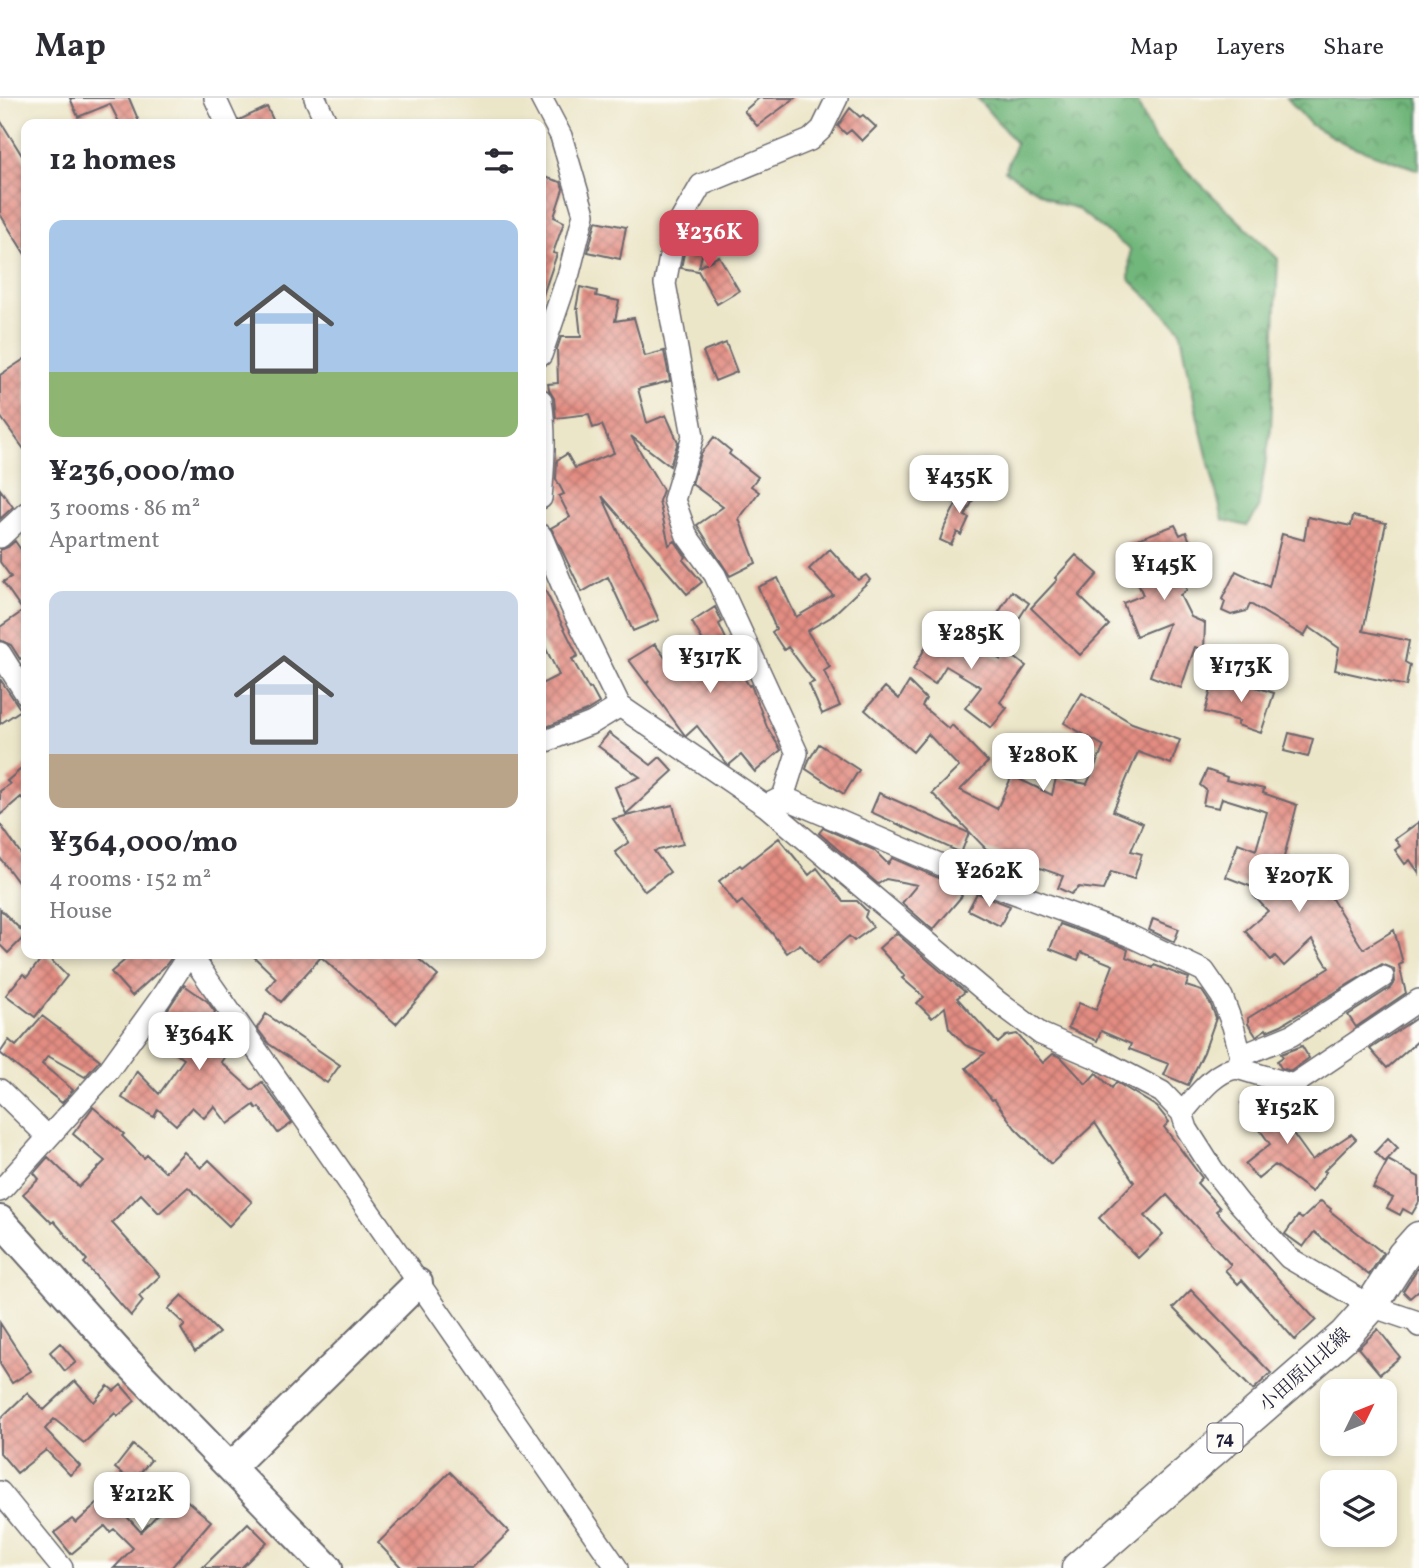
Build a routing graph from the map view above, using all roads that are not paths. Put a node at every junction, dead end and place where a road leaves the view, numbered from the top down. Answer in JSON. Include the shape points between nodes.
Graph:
{"nodes":[{"id":1,"x":315,"y":98,"type":"edge"},
{"id":2,"x":541,"y":98,"type":"edge"},
{"id":3,"x":837,"y":98,"type":"edge"},
{"id":4,"x":220,"y":99,"type":"edge"},
{"id":5,"x":226,"y":119,"type":"edge"},
{"id":6,"x":325,"y":119,"type":"edge"},
{"id":7,"x":546,"y":340,"type":"edge"},
{"id":8,"x":21,"y":518,"type":"edge"},
{"id":9,"x":0,"y":537,"type":"edge"},
{"id":10,"x":546,"y":547,"type":"edge"},
{"id":11,"x":0,"y":653,"type":"edge"},
{"id":12,"x":21,"y":686,"type":"edge"},
{"id":13,"x":620,"y":706,"type":"junction"},
{"id":14,"x":546,"y":741,"type":"edge"},
{"id":15,"x":774,"y":802,"type":"junction"},
{"id":16,"x":196,"y":959,"type":"edge"},
{"id":17,"x":199,"y":959,"type":"edge"},
{"id":18,"x":1383,"y":977,"type":"dead end"},
{"id":19,"x":1419,"y":1000,"type":"edge"},
{"id":20,"x":1239,"y":1062,"type":"junction"},
{"id":21,"x":0,"y":1090,"type":"edge"},
{"id":22,"x":1182,"y":1113,"type":"junction"},
{"id":23,"x":48,"y":1137,"type":"junction"},
{"id":24,"x":0,"y":1191,"type":"edge"},
{"id":25,"x":0,"y":1220,"type":"edge"},
{"id":26,"x":1419,"y":1238,"type":"edge"},
{"id":27,"x":418,"y":1283,"type":"junction"},
{"id":28,"x":1371,"y":1306,"type":"junction"},
{"id":29,"x":1419,"y":1326,"type":"edge"},
{"id":30,"x":231,"y":1467,"type":"junction"},
{"id":31,"x":0,"y":1492,"type":"edge"},
{"id":32,"x":62,"y":1568,"type":"edge"},
{"id":33,"x":328,"y":1568,"type":"edge"},
{"id":34,"x":617,"y":1568,"type":"edge"},
{"id":35,"x":1078,"y":1568,"type":"edge"}],
"edges":[{"from":1,"to":6,"type":"street"},
{"from":2,"to":7,"type":"street","via":[[561,136],[584,214]]},
{"from":3,"to":15,"type":"street","via":[[822,130],[810,140],[701,185],[675,230],[665,284],[693,436],[674,500],[687,536],[715,575],[797,754]]},
{"from":4,"to":5,"type":"street"},
{"from":8,"to":9,"type":"street"},
{"from":10,"to":13,"type":"street"},
{"from":11,"to":12,"type":"street"},
{"from":13,"to":14,"type":"street"},
{"from":13,"to":15,"type":"street"},
{"from":15,"to":20,"type":"street","via":[[1128,935],[1204,971],[1222,997]]},
{"from":15,"to":22,"type":"street","via":[[998,1002],[1041,1034],[1162,1092]]},
{"from":16,"to":23,"type":"street"},
{"from":17,"to":27,"type":"street"},
{"from":18,"to":20,"type":"street","via":[[1369,997]]},
{"from":19,"to":20,"type":"street","via":[[1293,1085]]},
{"from":20,"to":22,"type":"street","via":[[1205,1087]]},
{"from":21,"to":23,"type":"street"},
{"from":22,"to":28,"type":"street","via":[[1186,1129],[1213,1170],[1289,1258]]},
{"from":23,"to":24,"type":"street"},
{"from":25,"to":30,"type":"street","via":[[123,1357]]},
{"from":26,"to":28,"type":"main road","name":"小田原山北線","number":"74"},
{"from":27,"to":30,"type":"street"},
{"from":27,"to":34,"type":"street"},
{"from":28,"to":29,"type":"street"},
{"from":28,"to":35,"type":"main road","name":"小田原山北線","number":"74","via":[[1345,1335]]},
{"from":30,"to":33,"type":"street"},
{"from":31,"to":32,"type":"street"}]}
